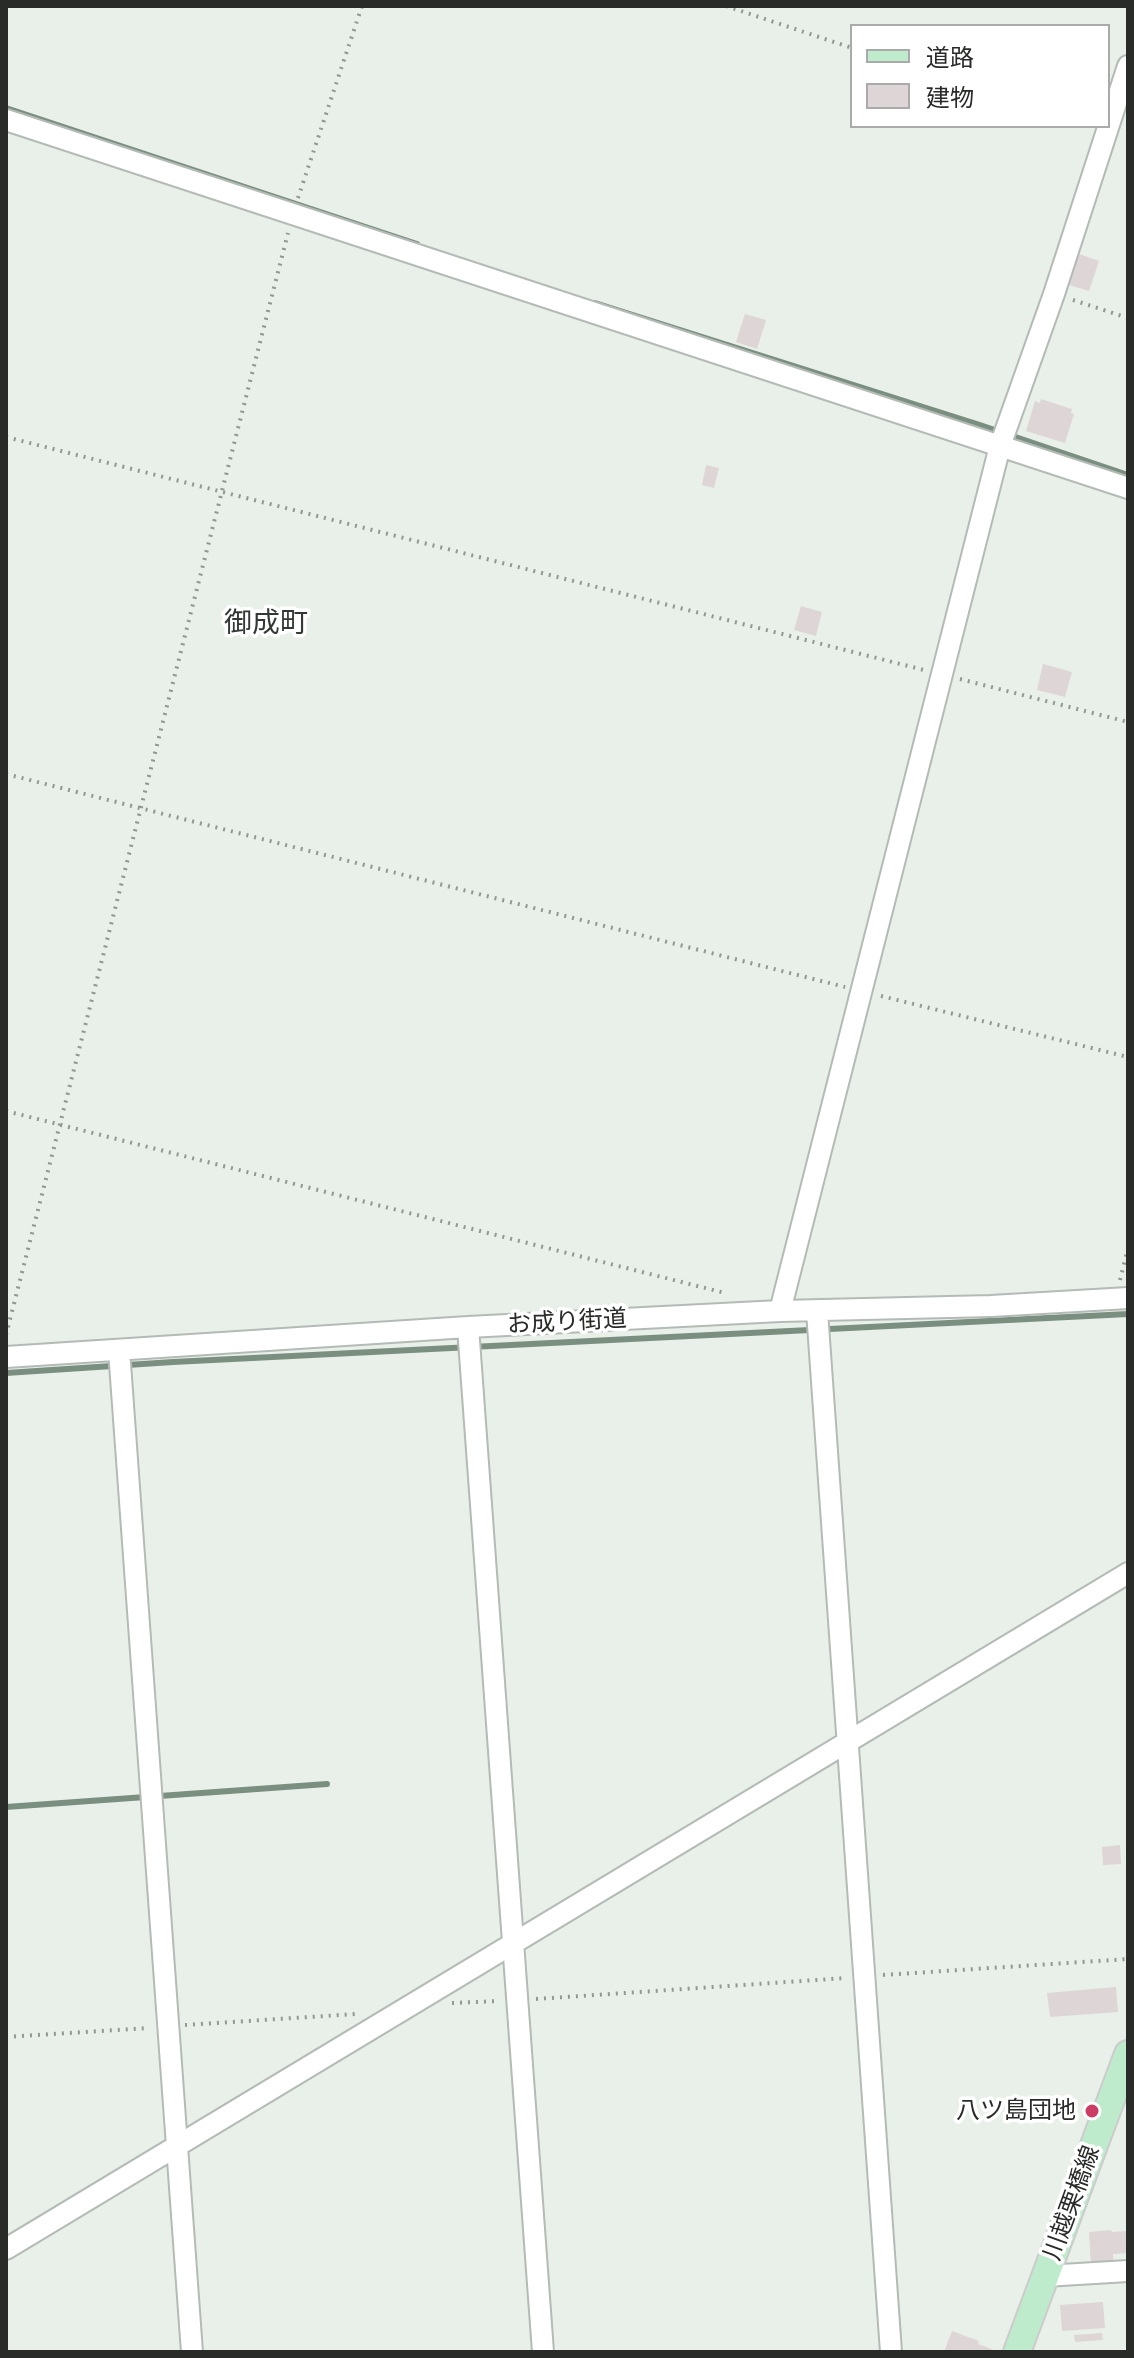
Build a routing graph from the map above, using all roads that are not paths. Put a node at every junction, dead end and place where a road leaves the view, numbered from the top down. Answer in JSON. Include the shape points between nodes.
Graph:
{"nodes":[{"id":1,"x":1128,"y":66,"type":"edge"},
{"id":2,"x":6,"y":120,"type":"edge"},
{"id":3,"x":1110,"y":121,"type":"edge"},
{"id":4,"x":1108,"y":128,"type":"edge"},
{"id":5,"x":1000,"y":446,"type":"junction"},
{"id":6,"x":1128,"y":488,"type":"edge"},
{"id":7,"x":1122,"y":1298,"type":"edge"},
{"id":8,"x":780,"y":1311,"type":"junction"},
{"id":9,"x":817,"y":1311,"type":"junction"},
{"id":10,"x":468,"y":1327,"type":"junction"},
{"id":11,"x":119,"y":1350,"type":"junction"},
{"id":12,"x":6,"y":1357,"type":"edge"},
{"id":13,"x":1128,"y":1573,"type":"edge"},
{"id":14,"x":847,"y":1745,"type":"junction"},
{"id":15,"x":514,"y":1942,"type":"junction"},
{"id":16,"x":1128,"y":2054,"type":"edge"},
{"id":17,"x":177,"y":2145,"type":"junction"},
{"id":18,"x":6,"y":2249,"type":"edge"},
{"id":19,"x":1128,"y":2271,"type":"edge"},
{"id":20,"x":1045,"y":2276,"type":"junction"},
{"id":21,"x":192,"y":2352,"type":"edge"},
{"id":22,"x":543,"y":2352,"type":"edge"},
{"id":23,"x":891,"y":2352,"type":"edge"},
{"id":24,"x":1017,"y":2352,"type":"edge"}],
"edges":[{"from":1,"to":3,"type":"street"},
{"from":2,"to":5,"type":"street"},
{"from":4,"to":5,"type":"street"},
{"from":5,"to":6,"type":"street"},
{"from":5,"to":8,"type":"street"},
{"from":7,"to":9,"type":"street","name":"お成り街道"},
{"from":8,"to":9,"type":"street","name":"お成り街道"},
{"from":8,"to":10,"type":"street","name":"お成り街道"},
{"from":9,"to":14,"type":"street"},
{"from":10,"to":11,"type":"street","name":"お成り街道"},
{"from":10,"to":15,"type":"street"},
{"from":11,"to":12,"type":"street","name":"お成り街道"},
{"from":11,"to":17,"type":"street"},
{"from":13,"to":14,"type":"street"},
{"from":14,"to":15,"type":"street"},
{"from":14,"to":23,"type":"street"},
{"from":15,"to":17,"type":"street"},
{"from":15,"to":22,"type":"street"},
{"from":16,"to":20,"type":"main road","name":"川越栗橋線"},
{"from":17,"to":18,"type":"street"},
{"from":17,"to":21,"type":"street"},
{"from":19,"to":20,"type":"street"},
{"from":20,"to":24,"type":"main road","name":"川越栗橋線"}]}
